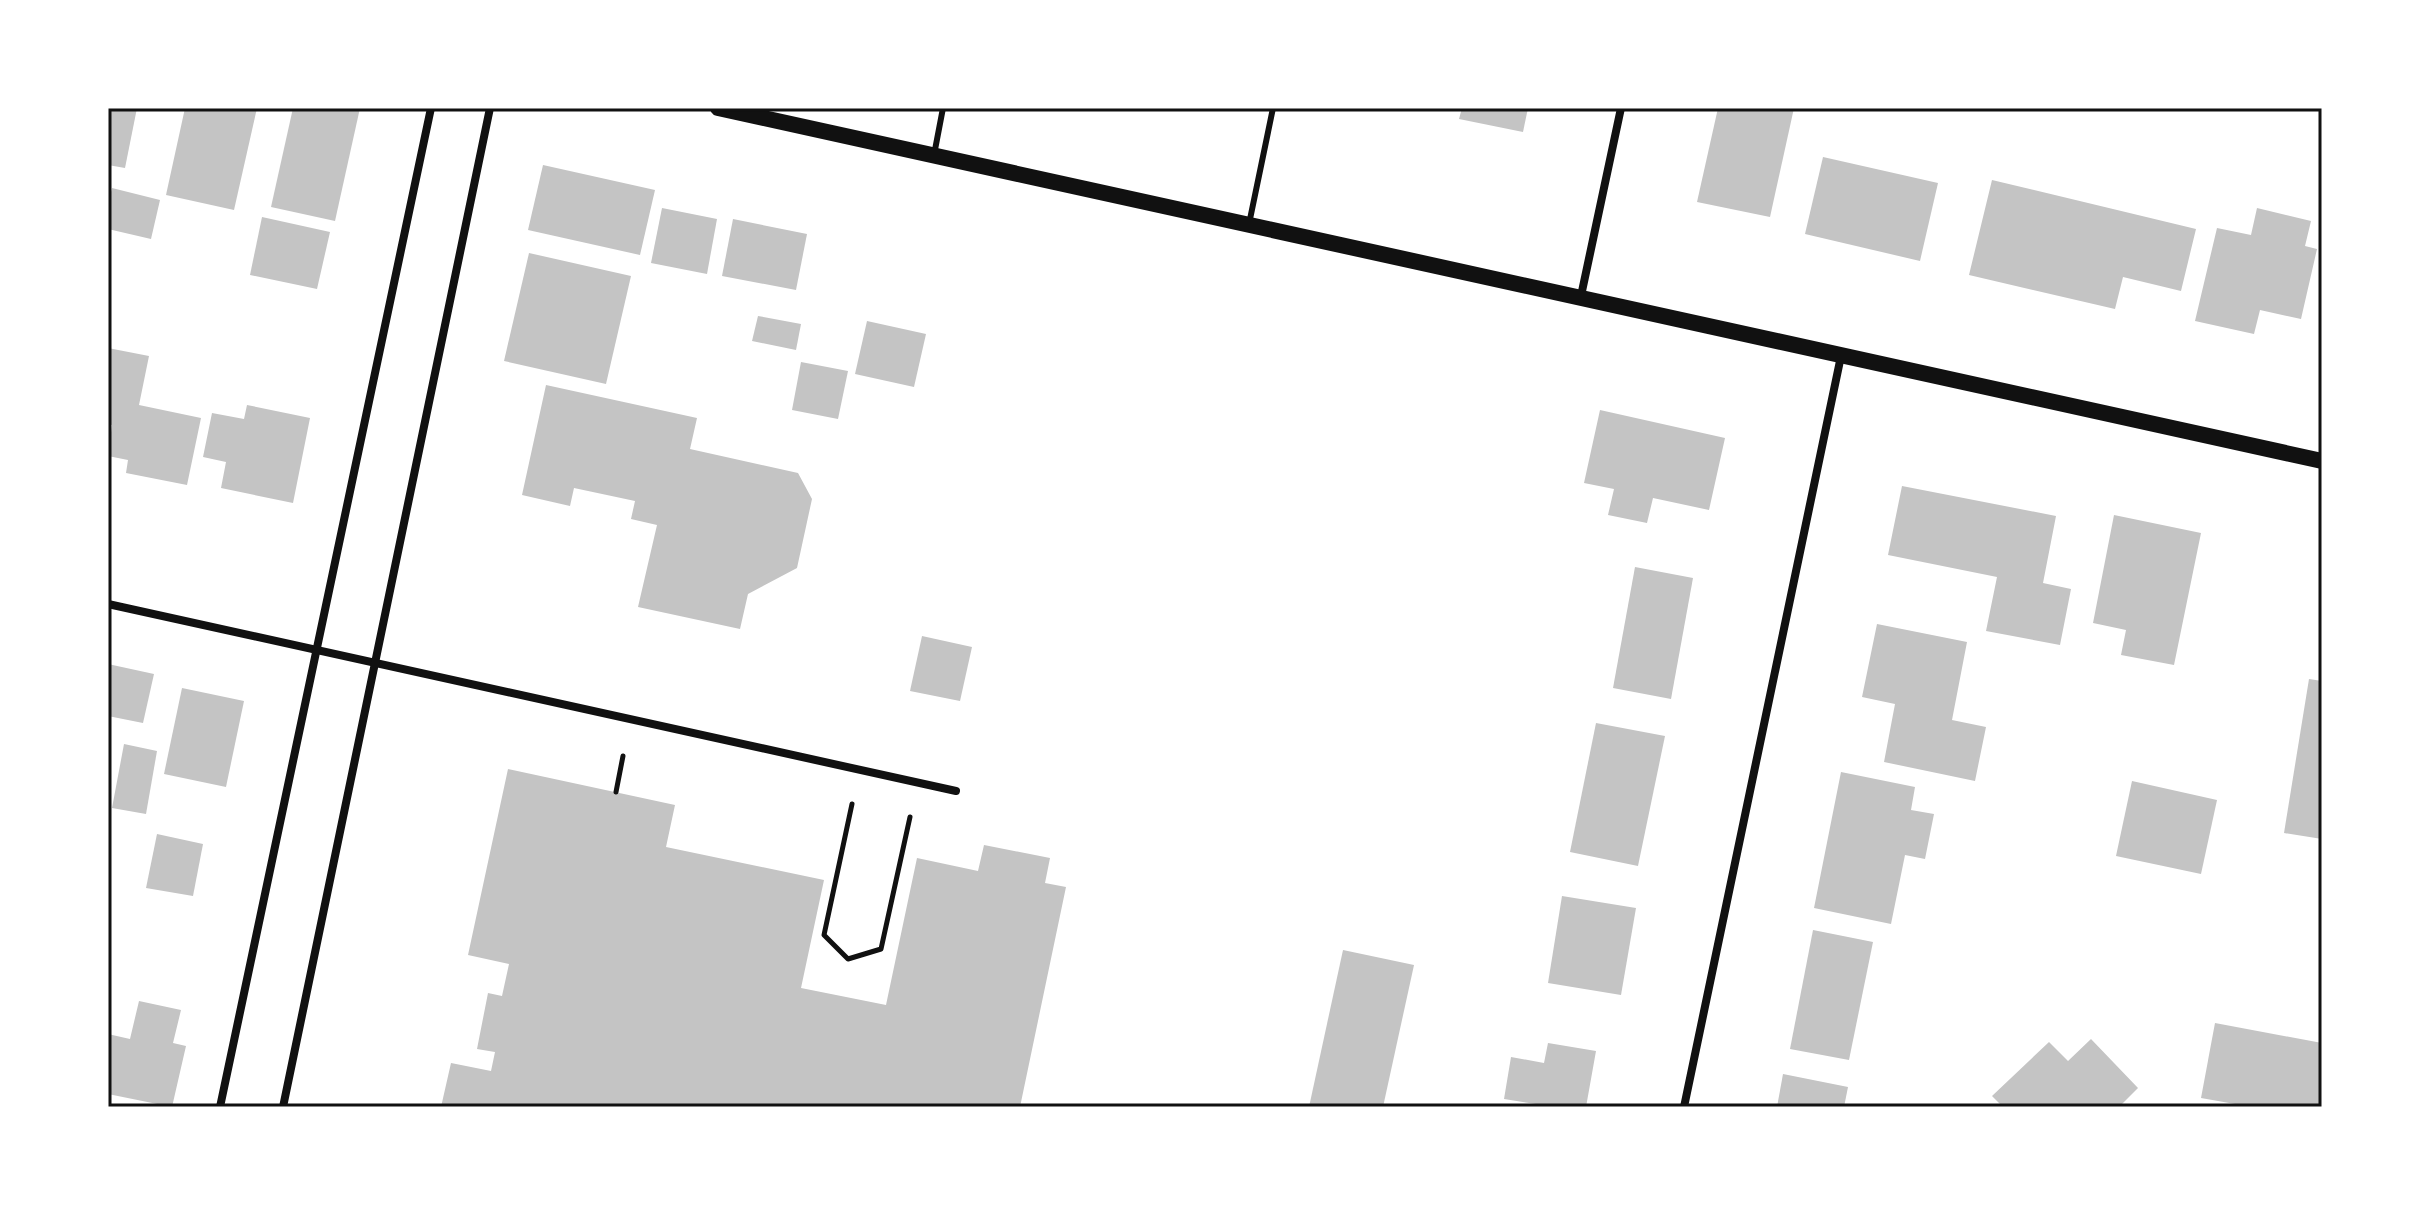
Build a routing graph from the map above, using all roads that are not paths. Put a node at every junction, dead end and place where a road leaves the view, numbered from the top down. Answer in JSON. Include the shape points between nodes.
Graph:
{"nodes":[{"id":1,"x":431,"y":108,"type":"edge"},
{"id":2,"x":490,"y":108,"type":"edge"},
{"id":3,"x":718,"y":108,"type":"edge"},
{"id":4,"x":943,"y":108,"type":"edge"},
{"id":5,"x":1273,"y":108,"type":"edge"},
{"id":6,"x":1621,"y":108,"type":"edge"},
{"id":7,"x":934,"y":155,"type":"junction"},
{"id":8,"x":1249,"y":224,"type":"junction"},
{"id":9,"x":1581,"y":296,"type":"junction"},
{"id":10,"x":1841,"y":356,"type":"junction"},
{"id":11,"x":2322,"y":461,"type":"edge"},
{"id":12,"x":108,"y":604,"type":"edge"},
{"id":13,"x":316,"y":651,"type":"junction"},
{"id":14,"x":375,"y":663,"type":"junction"},
{"id":15,"x":956,"y":791,"type":"dead end"},
{"id":16,"x":220,"y":1107,"type":"edge"},
{"id":17,"x":283,"y":1107,"type":"edge"},
{"id":18,"x":1684,"y":1107,"type":"edge"}],
"edges":[{"from":1,"to":13,"type":"street"},
{"from":2,"to":14,"type":"street"},
{"from":3,"to":7,"type":"main road"},
{"from":4,"to":7,"type":"lane"},
{"from":5,"to":8,"type":"lane"},
{"from":6,"to":9,"type":"street"},
{"from":7,"to":8,"type":"main road"},
{"from":8,"to":9,"type":"main road"},
{"from":9,"to":10,"type":"main road"},
{"from":10,"to":11,"type":"main road"},
{"from":10,"to":18,"type":"street"},
{"from":12,"to":13,"type":"street"},
{"from":13,"to":14,"type":"street"},
{"from":13,"to":16,"type":"street"},
{"from":14,"to":15,"type":"street"},
{"from":14,"to":17,"type":"street"}]}
